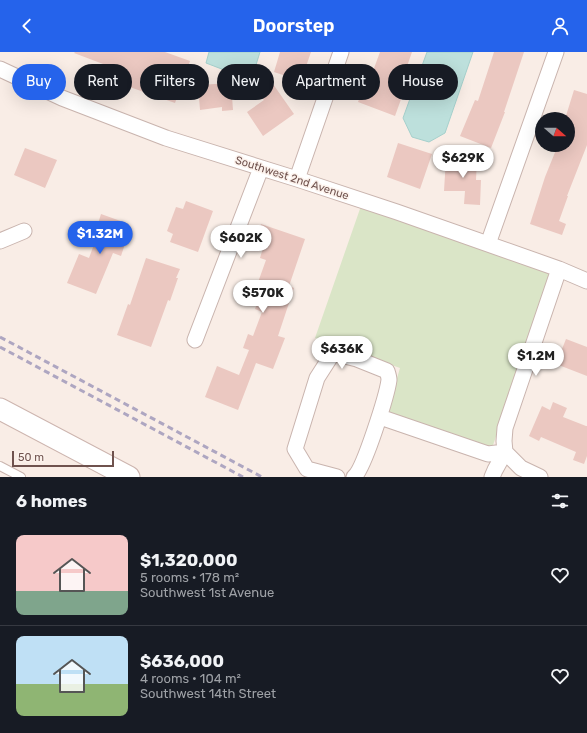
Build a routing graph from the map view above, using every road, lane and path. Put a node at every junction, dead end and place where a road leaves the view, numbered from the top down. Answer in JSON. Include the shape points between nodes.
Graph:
{"nodes":[{"id":1,"x":341,"y":52,"type":"edge"},
{"id":2,"x":556,"y":52,"type":"edge"},
{"id":3,"x":0,"y":69,"type":"edge"},
{"id":4,"x":261,"y":168,"type":"junction"},
{"id":5,"x":297,"y":179,"type":"junction"},
{"id":6,"x":24,"y":231,"type":"dead end"},
{"id":7,"x":0,"y":241,"type":"edge"},
{"id":8,"x":488,"y":244,"type":"junction"},
{"id":9,"x":559,"y":269,"type":"junction"},
{"id":10,"x":587,"y":281,"type":"edge"},
{"id":11,"x":195,"y":340,"type":"dead end"},
{"id":12,"x":0,"y":409,"type":"edge"},
{"id":13,"x":380,"y":417,"type":"junction"},
{"id":14,"x":505,"y":452,"type":"junction"},
{"id":15,"x":0,"y":466,"type":"edge"},
{"id":16,"x":22,"y":477,"type":"edge"},
{"id":17,"x":129,"y":477,"type":"edge"},
{"id":18,"x":337,"y":477,"type":"edge"},
{"id":19,"x":354,"y":477,"type":"edge"},
{"id":20,"x":492,"y":477,"type":"edge"},
{"id":21,"x":540,"y":477,"type":"edge"}],
"edges":[{"from":1,"to":5,"type":"street"},
{"from":2,"to":8,"type":"street"},
{"from":3,"to":4,"type":"street","name":"Southwest 2nd Avenue","via":[[62,98],[166,138]]},
{"from":4,"to":5,"type":"street","name":"Southwest 2nd Avenue"},
{"from":4,"to":11,"type":"street"},
{"from":5,"to":8,"type":"street","name":"Southwest 2nd Avenue"},
{"from":6,"to":7,"type":"street"},
{"from":8,"to":9,"type":"street","name":"Southwest 2nd Avenue"},
{"from":9,"to":10,"type":"street","name":"Southwest 2nd Avenue"},
{"from":9,"to":14,"type":"street","via":[[505,428]]},
{"from":12,"to":17,"type":"main road"},
{"from":13,"to":14,"type":"street","via":[[488,454]]},
{"from":13,"to":18,"type":"street","via":[[389,379],[387,371],[333,353],[317,378],[295,449],[307,468]]},
{"from":13,"to":19,"type":"street","via":[[362,464]]},
{"from":14,"to":20,"type":"street"},
{"from":14,"to":21,"type":"street","via":[[521,468]]},
{"from":15,"to":16,"type":"lane"}]}
